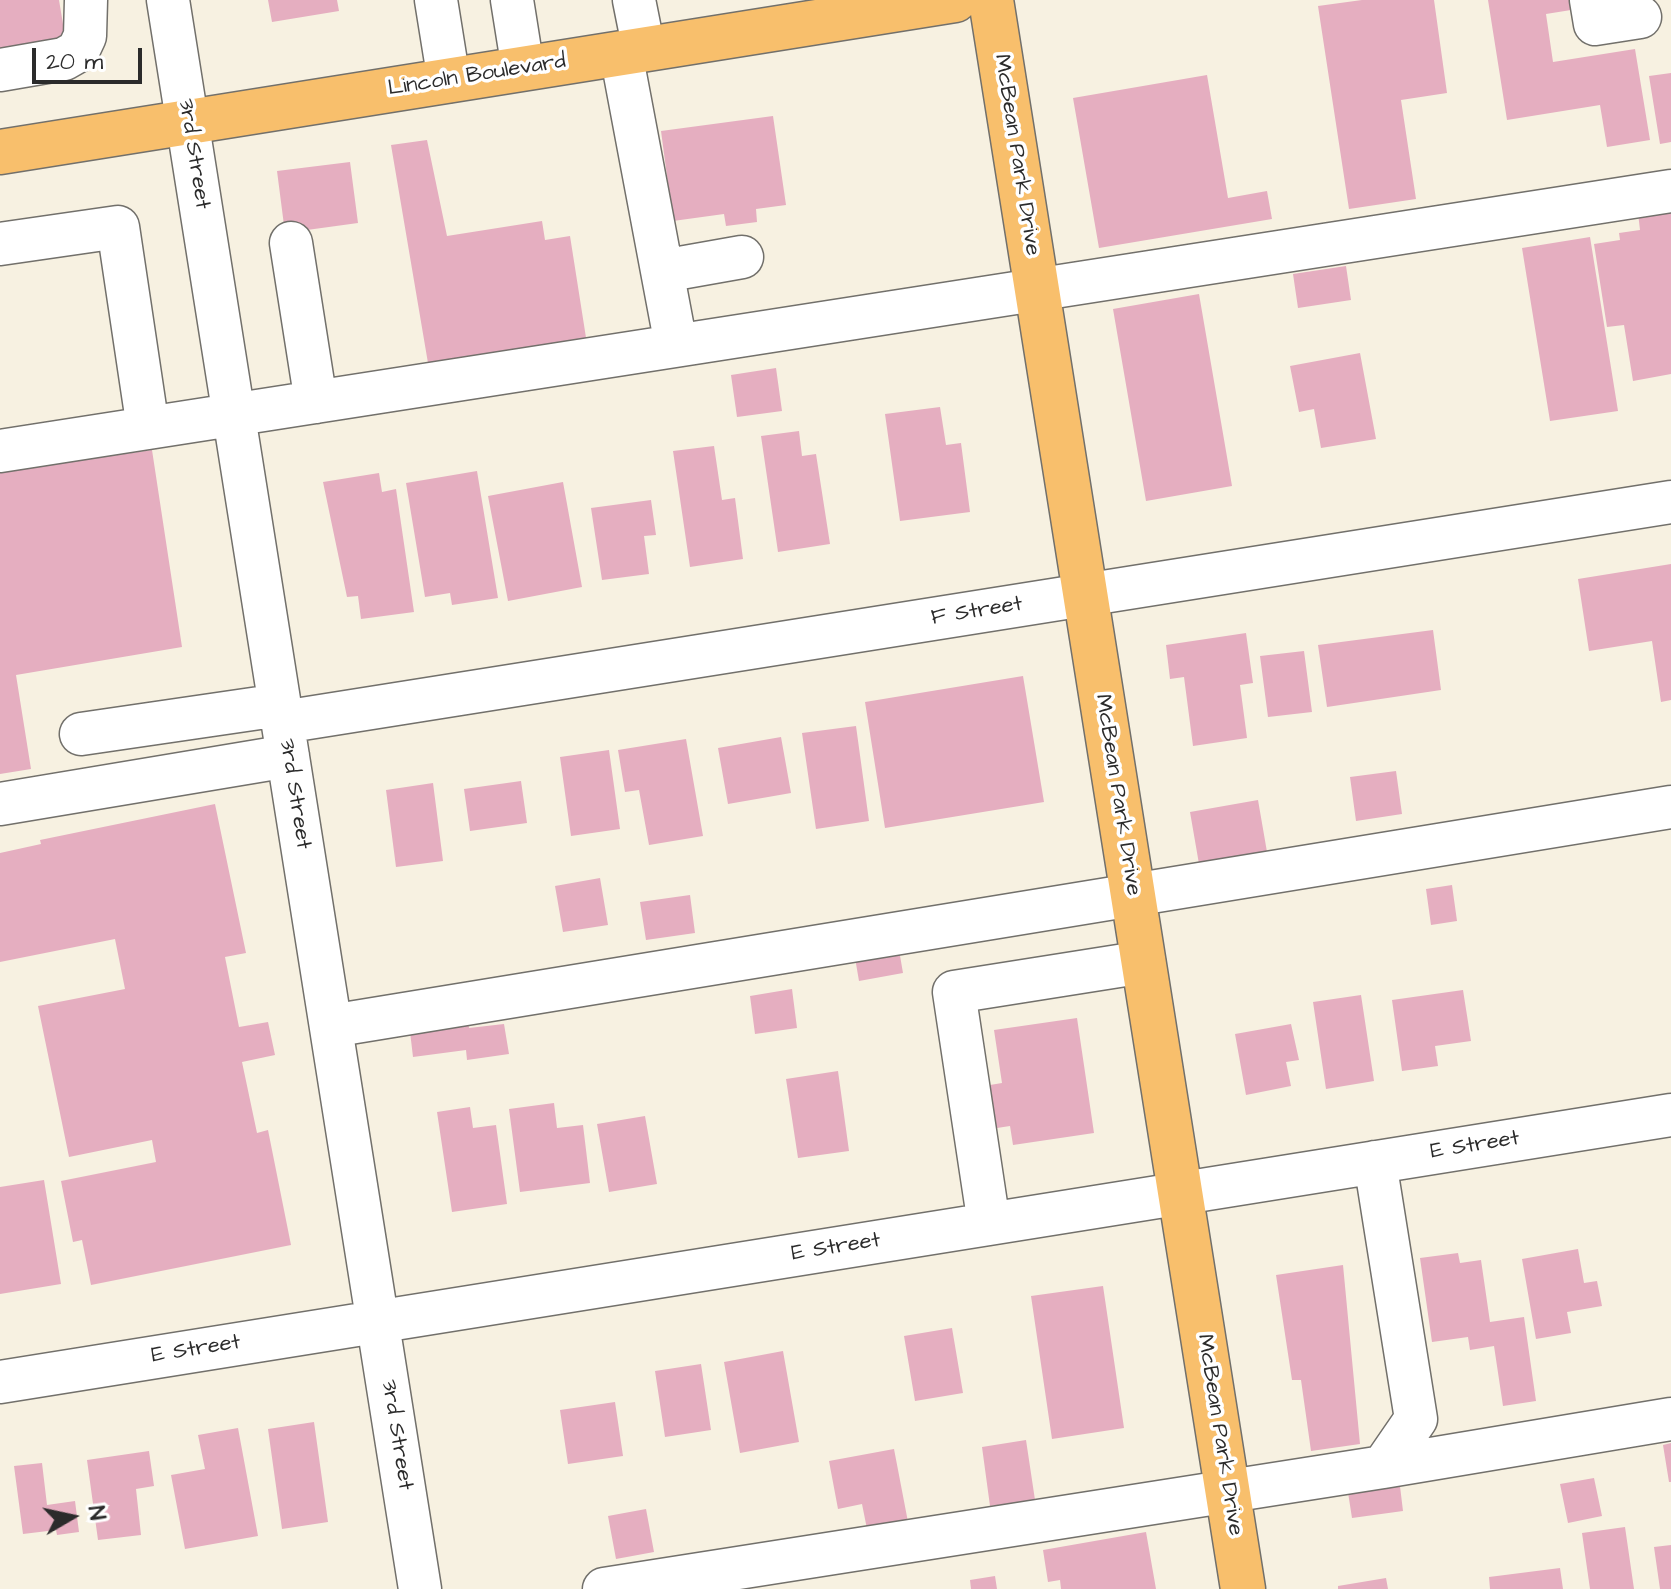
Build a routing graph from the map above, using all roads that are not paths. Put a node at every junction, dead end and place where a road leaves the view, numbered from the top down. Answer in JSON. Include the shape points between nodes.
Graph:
{"nodes":[{"id":1,"x":86,"y":0,"type":"edge"},
{"id":2,"x":168,"y":0,"type":"edge"},
{"id":3,"x":436,"y":0,"type":"edge"},
{"id":4,"x":512,"y":0,"type":"edge"},
{"id":5,"x":634,"y":0,"type":"edge"},
{"id":6,"x":955,"y":0,"type":"edge"},
{"id":7,"x":991,"y":0,"type":"edge"},
{"id":8,"x":1591,"y":0,"type":"edge"},
{"id":9,"x":1640,"y":17,"type":"dead end"},
{"id":10,"x":632,"y":52,"type":"junction"},
{"id":11,"x":523,"y":69,"type":"junction"},
{"id":12,"x":0,"y":70,"type":"edge"},
{"id":13,"x":449,"y":81,"type":"junction"},
{"id":14,"x":188,"y":122,"type":"junction"},
{"id":15,"x":0,"y":152,"type":"edge"},
{"id":16,"x":1671,"y":191,"type":"edge"},
{"id":17,"x":291,"y":243,"type":"dead end"},
{"id":18,"x":0,"y":244,"type":"edge"},
{"id":19,"x":742,"y":257,"type":"dead end"},
{"id":20,"x":663,"y":271,"type":"junction"},
{"id":21,"x":1037,"y":289,"type":"junction"},
{"id":22,"x":676,"y":345,"type":"junction"},
{"id":23,"x":316,"y":402,"type":"junction"},
{"id":24,"x":234,"y":415,"type":"junction"},
{"id":25,"x":148,"y":428,"type":"junction"},
{"id":26,"x":0,"y":451,"type":"edge"},
{"id":27,"x":1671,"y":502,"type":"edge"},
{"id":28,"x":1086,"y":594,"type":"junction"},
{"id":29,"x":284,"y":728,"type":"junction"},
{"id":30,"x":81,"y":734,"type":"dead end"},
{"id":31,"x":0,"y":804,"type":"edge"},
{"id":32,"x":1671,"y":807,"type":"edge"},
{"id":33,"x":1133,"y":895,"type":"junction"},
{"id":34,"x":943,"y":926,"type":"junction"},
{"id":35,"x":1144,"y":962,"type":"junction"},
{"id":36,"x":954,"y":992,"type":"junction"},
{"id":37,"x":331,"y":1026,"type":"junction"},
{"id":38,"x":1671,"y":1115,"type":"edge"},
{"id":39,"x":1375,"y":1162,"type":"junction"},
{"id":40,"x":1180,"y":1193,"type":"junction"},
{"id":41,"x":989,"y":1224,"type":"junction"},
{"id":42,"x":378,"y":1321,"type":"junction"},
{"id":43,"x":0,"y":1382,"type":"edge"},
{"id":44,"x":1671,"y":1419,"type":"edge"},
{"id":45,"x":1383,"y":1467,"type":"junction"},
{"id":46,"x":1227,"y":1491,"type":"junction"},
{"id":47,"x":420,"y":1589,"type":"edge"},
{"id":48,"x":604,"y":1589,"type":"edge"},
{"id":49,"x":1243,"y":1589,"type":"edge"}],
"edges":[{"from":1,"to":12,"type":"street","via":[[85,36],[78,51],[64,59]]},
{"from":2,"to":14,"type":"street","name":"3rd Street"},
{"from":3,"to":13,"type":"street"},
{"from":4,"to":11,"type":"street"},
{"from":5,"to":10,"type":"street"},
{"from":6,"to":10,"type":"main road","name":"Lincoln Boulevard"},
{"from":7,"to":21,"type":"main road","name":"McBean Park Drive"},
{"from":8,"to":9,"type":"street","via":[[1595,24]]},
{"from":10,"to":11,"type":"main road","name":"Lincoln Boulevard"},
{"from":10,"to":20,"type":"street"},
{"from":11,"to":13,"type":"main road","name":"Lincoln Boulevard"},
{"from":13,"to":14,"type":"main road","name":"Lincoln Boulevard"},
{"from":14,"to":15,"type":"main road","name":"Lincoln Boulevard"},
{"from":14,"to":24,"type":"street","name":"3rd Street"},
{"from":16,"to":21,"type":"street"},
{"from":17,"to":23,"type":"street"},
{"from":18,"to":25,"type":"street","via":[[118,227]]},
{"from":19,"to":20,"type":"street"},
{"from":20,"to":22,"type":"street"},
{"from":21,"to":22,"type":"street"},
{"from":21,"to":28,"type":"main road","name":"McBean Park Drive"},
{"from":22,"to":23,"type":"street"},
{"from":23,"to":24,"type":"street"},
{"from":24,"to":25,"type":"street"},
{"from":24,"to":29,"type":"street","name":"3rd Street"},
{"from":25,"to":26,"type":"street"},
{"from":27,"to":28,"type":"street","name":"F Street"},
{"from":28,"to":29,"type":"street","name":"F Street"},
{"from":28,"to":33,"type":"main road","name":"McBean Park Drive"},
{"from":29,"to":30,"type":"street"},
{"from":29,"to":31,"type":"street"},
{"from":29,"to":37,"type":"street","name":"3rd Street"},
{"from":32,"to":33,"type":"street"},
{"from":33,"to":34,"type":"street"},
{"from":33,"to":35,"type":"main road","name":"McBean Park Drive"},
{"from":34,"to":36,"type":"street"},
{"from":34,"to":37,"type":"street"},
{"from":35,"to":36,"type":"street"},
{"from":35,"to":40,"type":"main road","name":"McBean Park Drive"},
{"from":36,"to":41,"type":"street"},
{"from":37,"to":42,"type":"street","name":"3rd Street"},
{"from":38,"to":39,"type":"street","name":"E Street"},
{"from":39,"to":40,"type":"street","name":"E Street"},
{"from":39,"to":45,"type":"street","via":[[1416,1419]]},
{"from":40,"to":41,"type":"street","name":"E Street"},
{"from":40,"to":46,"type":"main road","name":"McBean Park Drive"},
{"from":41,"to":42,"type":"street","name":"E Street"},
{"from":42,"to":43,"type":"street","name":"E Street"},
{"from":42,"to":47,"type":"street","name":"3rd Street"},
{"from":44,"to":45,"type":"street"},
{"from":45,"to":46,"type":"street"},
{"from":46,"to":48,"type":"street"},
{"from":46,"to":49,"type":"main road","name":"McBean Park Drive"}]}
